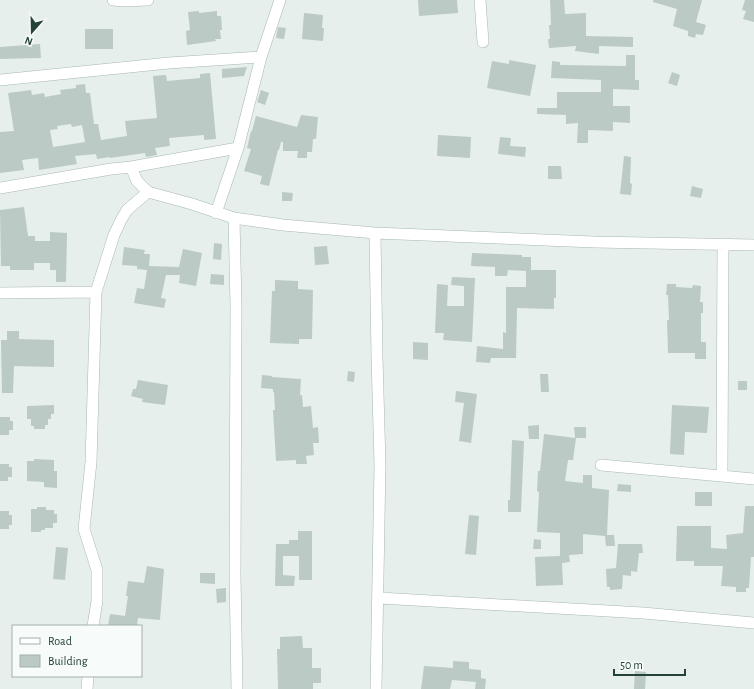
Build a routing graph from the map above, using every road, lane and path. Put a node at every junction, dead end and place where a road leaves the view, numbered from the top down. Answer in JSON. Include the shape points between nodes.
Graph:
{"nodes":[{"id":1,"x":113,"y":0,"type":"edge"},
{"id":2,"x":148,"y":0,"type":"edge"},
{"id":3,"x":280,"y":0,"type":"edge"},
{"id":4,"x":480,"y":0,"type":"edge"},
{"id":5,"x":483,"y":42,"type":"dead end"},
{"id":6,"x":261,"y":57,"type":"junction"},
{"id":7,"x":0,"y":80,"type":"edge"},
{"id":8,"x":238,"y":148,"type":"junction"},
{"id":9,"x":131,"y":167,"type":"junction"},
{"id":10,"x":0,"y":188,"type":"edge"},
{"id":11,"x":148,"y":192,"type":"junction"},
{"id":12,"x":216,"y":213,"type":"junction"},
{"id":13,"x":234,"y":218,"type":"junction"},
{"id":14,"x":375,"y":233,"type":"junction"},
{"id":15,"x":723,"y":244,"type":"junction"},
{"id":16,"x":754,"y":245,"type":"edge"},
{"id":17,"x":96,"y":292,"type":"junction"},
{"id":18,"x":0,"y":293,"type":"edge"},
{"id":19,"x":601,"y":465,"type":"dead end"},
{"id":20,"x":722,"y":476,"type":"junction"},
{"id":21,"x":754,"y":479,"type":"edge"},
{"id":22,"x":379,"y":598,"type":"junction"},
{"id":23,"x":754,"y":623,"type":"edge"},
{"id":24,"x":93,"y":625,"type":"edge"},
{"id":25,"x":88,"y":677,"type":"edge"},
{"id":26,"x":87,"y":689,"type":"edge"},
{"id":27,"x":237,"y":689,"type":"edge"},
{"id":28,"x":376,"y":689,"type":"edge"}],
"edges":[{"from":1,"to":2,"type":"street"},
{"from":3,"to":6,"type":"street"},
{"from":4,"to":5,"type":"street"},
{"from":6,"to":7,"type":"street","via":[[169,63]]},
{"from":6,"to":8,"type":"street"},
{"from":8,"to":9,"type":"street"},
{"from":8,"to":12,"type":"street"},
{"from":9,"to":10,"type":"street"},
{"from":9,"to":11,"type":"street","via":[[137,181]]},
{"from":11,"to":12,"type":"street"},
{"from":11,"to":17,"type":"street","via":[[127,210],[121,220]]},
{"from":12,"to":13,"type":"street"},
{"from":13,"to":14,"type":"street"},
{"from":13,"to":27,"type":"street"},
{"from":14,"to":15,"type":"street","via":[[594,242]]},
{"from":14,"to":22,"type":"street","via":[[380,465]]},
{"from":15,"to":16,"type":"street"},
{"from":15,"to":20,"type":"street"},
{"from":17,"to":18,"type":"street"},
{"from":17,"to":24,"type":"street","via":[[91,462],[84,529],[97,570],[98,601]]},
{"from":19,"to":20,"type":"street"},
{"from":20,"to":21,"type":"street"},
{"from":22,"to":23,"type":"street","via":[[643,613]]},
{"from":22,"to":28,"type":"street"},
{"from":25,"to":26,"type":"street"}]}
